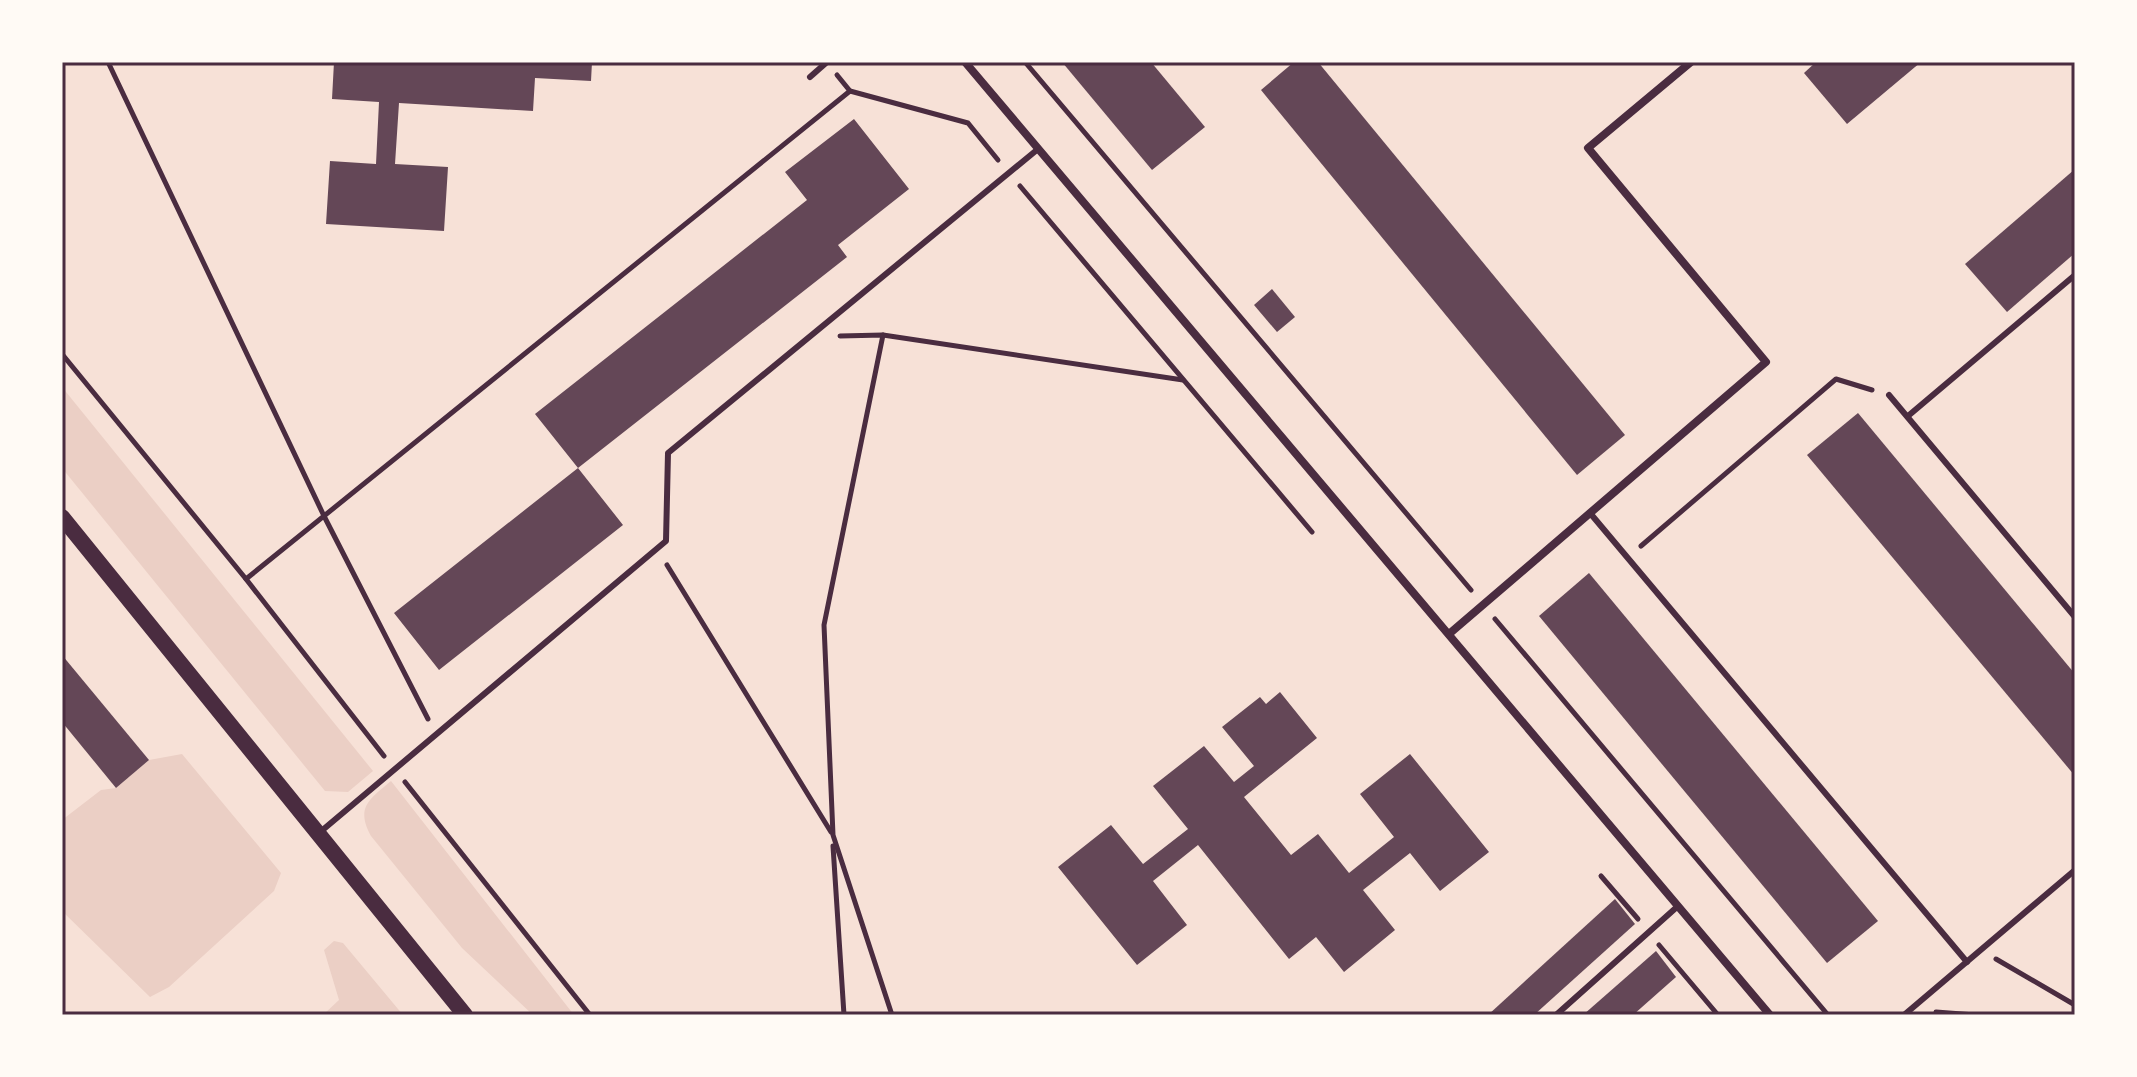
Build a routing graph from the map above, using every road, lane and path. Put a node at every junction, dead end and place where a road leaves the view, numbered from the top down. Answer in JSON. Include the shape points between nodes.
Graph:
{"nodes":[{"id":1,"x":108,"y":62,"type":"edge"},
{"id":2,"x":827,"y":62,"type":"edge"},
{"id":3,"x":965,"y":62,"type":"edge"},
{"id":4,"x":1025,"y":62,"type":"edge"},
{"id":5,"x":1691,"y":62,"type":"edge"},
{"id":6,"x":810,"y":77,"type":"dead end"},
{"id":7,"x":1038,"y":149,"type":"junction"},
{"id":8,"x":1009,"y":173,"type":"junction"},
{"id":9,"x":2075,"y":275,"type":"edge"},
{"id":10,"x":883,"y":335,"type":"junction"},
{"id":11,"x":809,"y":337,"type":"junction"},
{"id":12,"x":62,"y":354,"type":"edge"},
{"id":13,"x":1184,"y":380,"type":"junction"},
{"id":14,"x":1889,"y":395,"type":"joint"},
{"id":15,"x":1908,"y":416,"type":"junction"},
{"id":16,"x":1590,"y":513,"type":"junction"},
{"id":17,"x":324,"y":516,"type":"junction"},
{"id":18,"x":62,"y":517,"type":"edge"},
{"id":19,"x":1312,"y":532,"type":"dead end"},
{"id":20,"x":658,"y":550,"type":"junction"},
{"id":21,"x":1628,"y":557,"type":"junction"},
{"id":22,"x":246,"y":579,"type":"junction"},
{"id":23,"x":1484,"y":605,"type":"junction"},
{"id":24,"x":2075,"y":617,"type":"edge"},
{"id":25,"x":1449,"y":634,"type":"junction"},
{"id":26,"x":436,"y":735,"type":"junction"},
{"id":27,"x":395,"y":769,"type":"junction"},
{"id":28,"x":319,"y":834,"type":"junction"},
{"id":29,"x":833,"y":835,"type":"junction"},
{"id":30,"x":2075,"y":870,"type":"edge"},
{"id":31,"x":1678,"y":906,"type":"junction"},
{"id":32,"x":1980,"y":950,"type":"junction"},
{"id":33,"x":1967,"y":962,"type":"junction"},
{"id":34,"x":2075,"y":1005,"type":"edge"},
{"id":35,"x":465,"y":1015,"type":"edge"},
{"id":36,"x":590,"y":1015,"type":"edge"},
{"id":37,"x":844,"y":1015,"type":"edge"},
{"id":38,"x":892,"y":1015,"type":"edge"},
{"id":39,"x":1556,"y":1015,"type":"edge"},
{"id":40,"x":1770,"y":1015,"type":"edge"},
{"id":41,"x":1828,"y":1015,"type":"edge"},
{"id":42,"x":1904,"y":1015,"type":"edge"}],
"edges":[{"from":1,"to":17,"type":"path"},
{"from":2,"to":6,"type":"lane"},
{"from":3,"to":7,"type":"street"},
{"from":4,"to":23,"type":"path"},
{"from":5,"to":16,"type":"street","via":[[1588,148],[1766,362]]},
{"from":7,"to":8,"type":"lane"},
{"from":7,"to":25,"type":"street"},
{"from":8,"to":11,"type":"lane"},
{"from":8,"to":13,"type":"path"},
{"from":8,"to":17,"type":"path","via":[[968,123],[850,91]]},
{"from":9,"to":15,"type":"lane"},
{"from":10,"to":11,"type":"path"},
{"from":10,"to":13,"type":"path"},
{"from":10,"to":29,"type":"path","via":[[824,625]]},
{"from":11,"to":20,"type":"lane","via":[[668,453],[666,541]]},
{"from":12,"to":22,"type":"path"},
{"from":13,"to":19,"type":"path"},
{"from":14,"to":15,"type":"lane"},
{"from":14,"to":21,"type":"path","via":[[1836,379]]},
{"from":15,"to":24,"type":"lane"},
{"from":16,"to":21,"type":"lane"},
{"from":16,"to":23,"type":"street"},
{"from":17,"to":22,"type":"path"},
{"from":17,"to":26,"type":"path"},
{"from":18,"to":28,"type":"main road"},
{"from":20,"to":26,"type":"lane"},
{"from":20,"to":29,"type":"path"},
{"from":21,"to":33,"type":"lane"},
{"from":22,"to":27,"type":"path"},
{"from":23,"to":25,"type":"street"},
{"from":23,"to":41,"type":"path"},
{"from":25,"to":31,"type":"street"},
{"from":26,"to":27,"type":"lane"},
{"from":27,"to":28,"type":"lane"},
{"from":27,"to":36,"type":"path"},
{"from":28,"to":35,"type":"main road"},
{"from":29,"to":37,"type":"path"},
{"from":29,"to":38,"type":"path"},
{"from":30,"to":32,"type":"lane"},
{"from":31,"to":39,"type":"lane"},
{"from":31,"to":40,"type":"street"},
{"from":32,"to":33,"type":"lane"},
{"from":32,"to":34,"type":"path"},
{"from":33,"to":42,"type":"lane"}]}
